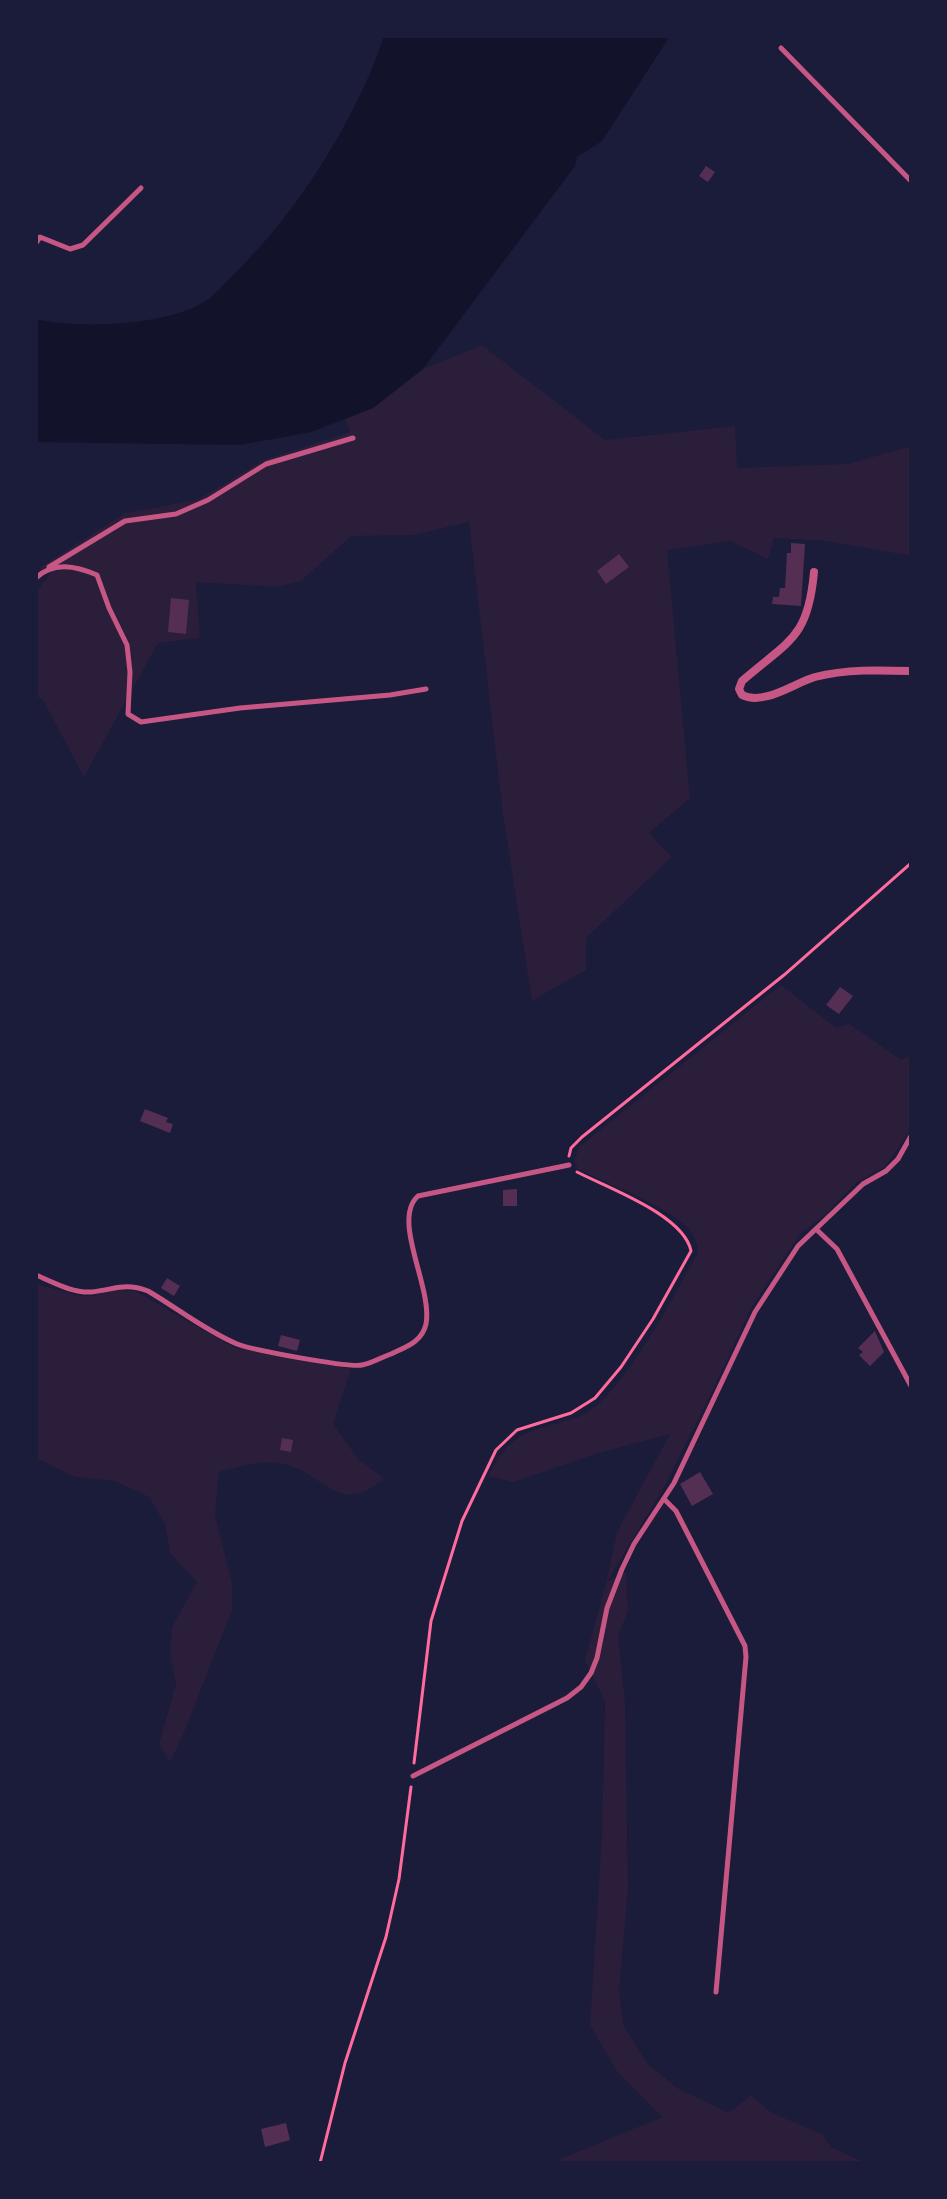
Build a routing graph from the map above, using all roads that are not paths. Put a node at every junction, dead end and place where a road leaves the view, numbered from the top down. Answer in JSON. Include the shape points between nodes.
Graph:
{"nodes":[{"id":1,"x":781,"y":48,"type":"dead end"},
{"id":2,"x":911,"y":181,"type":"edge"},
{"id":3,"x":141,"y":188,"type":"dead end"},
{"id":4,"x":36,"y":243,"type":"edge"},
{"id":5,"x":353,"y":438,"type":"dead end"},
{"id":6,"x":45,"y":569,"type":"junction"},
{"id":7,"x":814,"y":572,"type":"dead end"},
{"id":8,"x":36,"y":578,"type":"edge"},
{"id":9,"x":911,"y":671,"type":"edge"},
{"id":10,"x":426,"y":689,"type":"dead end"},
{"id":11,"x":911,"y":1136,"type":"edge"},
{"id":12,"x":569,"y":1165,"type":"road end"},
{"id":13,"x":817,"y":1230,"type":"junction"},
{"id":14,"x":36,"y":1275,"type":"edge"},
{"id":15,"x":911,"y":1386,"type":"edge"},
{"id":16,"x":664,"y":1499,"type":"junction"},
{"id":17,"x":413,"y":1776,"type":"road end"},
{"id":18,"x":716,"y":1992,"type":"dead end"}],
"edges":[{"from":1,"to":2,"type":"lane"},
{"from":3,"to":4,"type":"lane","via":[[83,245],[70,249],[40,237]]},
{"from":5,"to":6,"type":"lane","via":[[266,464],[176,514],[125,521]]},
{"from":6,"to":8,"type":"lane"},
{"from":6,"to":10,"type":"lane","via":[[76,566],[97,575],[127,645],[128,714],[141,722]]},
{"from":7,"to":9,"type":"street","via":[[811,602],[797,634],[742,681],[742,695],[759,699],[845,671]]},
{"from":11,"to":13,"type":"lane","via":[[886,1171],[863,1184]]},
{"from":12,"to":14,"type":"lane","via":[[418,1196],[411,1202],[408,1222],[426,1325],[410,1346],[363,1365],[236,1344],[137,1287],[80,1291]]},
{"from":13,"to":15,"type":"lane","via":[[837,1249]]},
{"from":13,"to":16,"type":"lane","via":[[798,1246],[755,1312]]},
{"from":16,"to":17,"type":"lane","via":[[622,1569],[597,1658],[581,1687]]},
{"from":16,"to":18,"type":"lane","via":[[676,1511],[745,1646]]}]}
